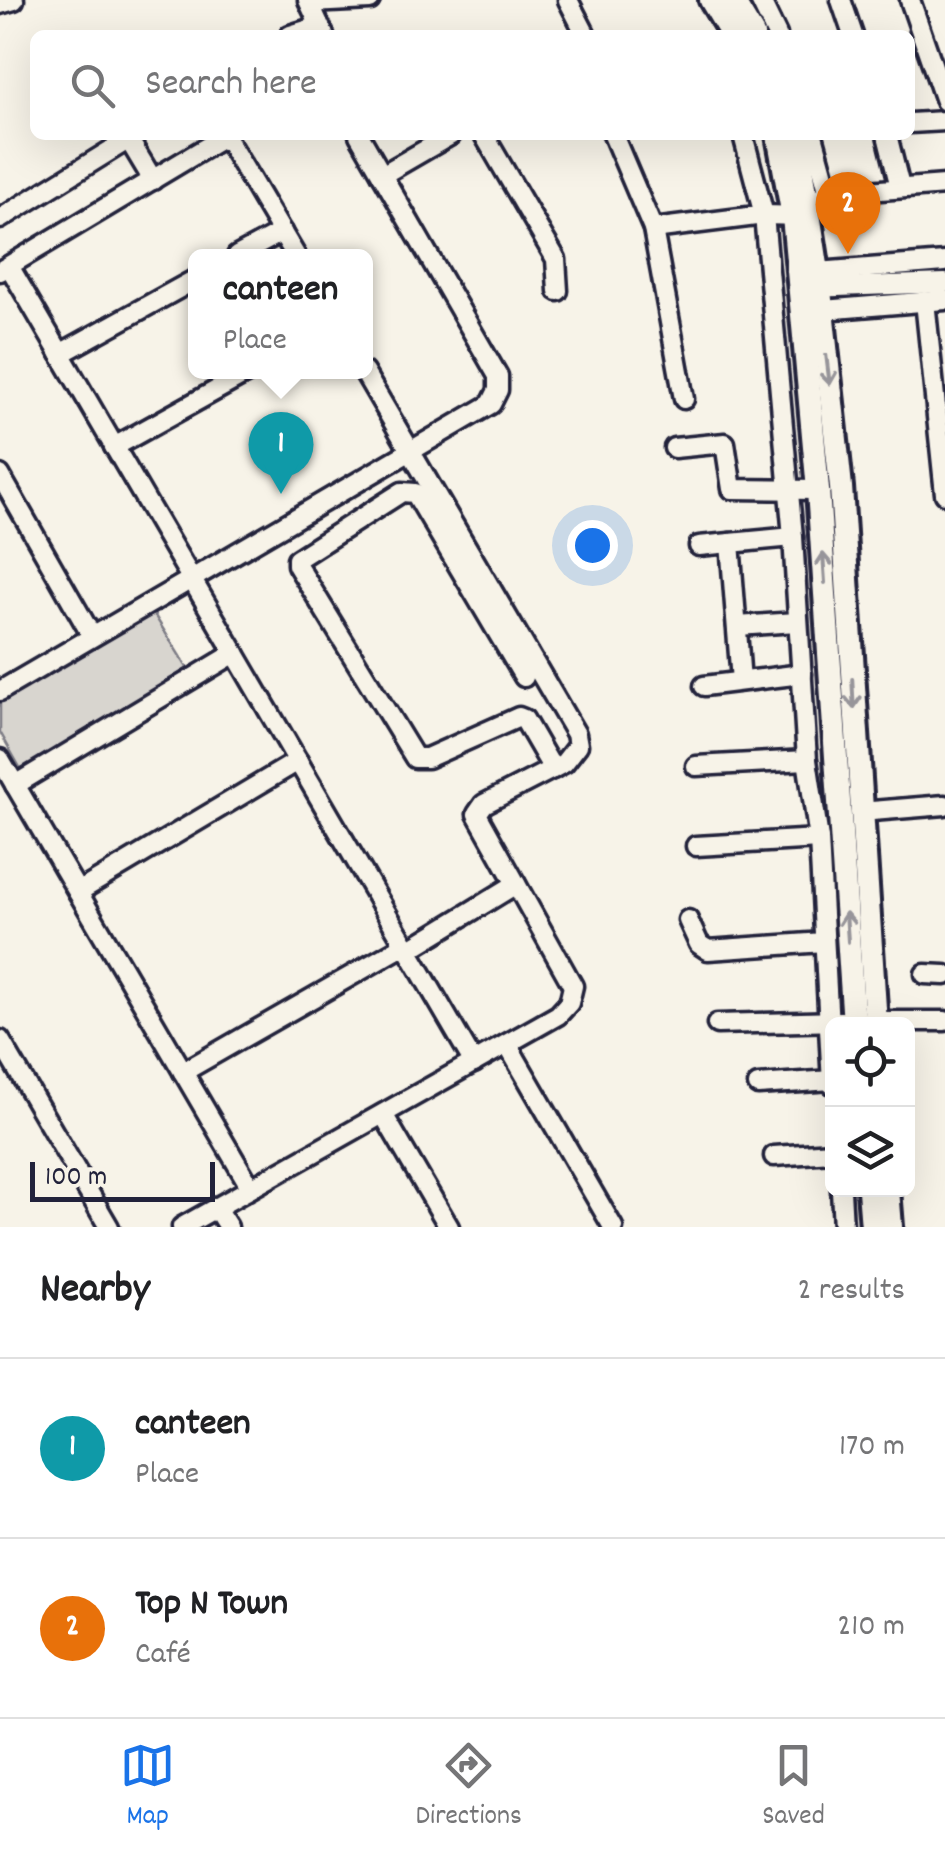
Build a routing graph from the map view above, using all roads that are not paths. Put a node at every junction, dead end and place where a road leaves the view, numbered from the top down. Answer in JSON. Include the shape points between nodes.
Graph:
{"nodes":[{"id":1,"x":14,"y":0,"type":"edge"},
{"id":2,"x":370,"y":0,"type":"edge"},
{"id":3,"x":568,"y":0,"type":"edge"},
{"id":4,"x":711,"y":0,"type":"edge"},
{"id":5,"x":732,"y":0,"type":"edge"},
{"id":6,"x":760,"y":0,"type":"edge"},
{"id":7,"x":842,"y":0,"type":"edge"},
{"id":8,"x":910,"y":0,"type":"edge"},
{"id":9,"x":310,"y":2,"type":"edge"},
{"id":10,"x":0,"y":4,"type":"edge"},
{"id":11,"x":322,"y":30,"type":"edge"},
{"id":12,"x":583,"y":30,"type":"edge"},
{"id":13,"x":733,"y":30,"type":"edge"},
{"id":14,"x":736,"y":30,"type":"edge"},
{"id":15,"x":775,"y":30,"type":"edge"},
{"id":16,"x":851,"y":30,"type":"edge"},
{"id":17,"x":945,"y":100,"type":"edge"},
{"id":18,"x":945,"y":121,"type":"edge"},
{"id":19,"x":915,"y":123,"type":"edge"},
{"id":20,"x":123,"y":140,"type":"edge"},
{"id":21,"x":130,"y":140,"type":"edge"},
{"id":22,"x":218,"y":140,"type":"edge"},
{"id":23,"x":229,"y":140,"type":"edge"},
{"id":24,"x":361,"y":140,"type":"edge"},
{"id":25,"x":442,"y":140,"type":"edge"},
{"id":26,"x":487,"y":140,"type":"edge"},
{"id":27,"x":615,"y":140,"type":"edge"},
{"id":28,"x":744,"y":140,"type":"edge"},
{"id":29,"x":780,"y":140,"type":"edge"},
{"id":30,"x":797,"y":140,"type":"edge"},
{"id":31,"x":813,"y":140,"type":"edge"},
{"id":32,"x":887,"y":140,"type":"edge"},
{"id":33,"x":382,"y":175,"type":"junction"},
{"id":34,"x":152,"y":180,"type":"junction"},
{"id":35,"x":945,"y":185,"type":"edge"},
{"id":36,"x":900,"y":187,"type":"junction"},
{"id":37,"x":810,"y":207,"type":"junction"},
{"id":38,"x":764,"y":216,"type":"junction"},
{"id":39,"x":0,"y":219,"type":"edge"},
{"id":40,"x":653,"y":229,"type":"junction"},
{"id":41,"x":282,"y":232,"type":"junction"},
{"id":42,"x":251,"y":249,"type":"edge"},
{"id":43,"x":292,"y":249,"type":"edge"},
{"id":44,"x":945,"y":262,"type":"edge"},
{"id":45,"x":3,"y":267,"type":"edge"},
{"id":46,"x":945,"y":282,"type":"edge"},
{"id":47,"x":188,"y":283,"type":"edge"},
{"id":48,"x":558,"y":291,"type":"dead end"},
{"id":49,"x":812,"y":294,"type":"junction"},
{"id":50,"x":945,"y":300,"type":"edge"},
{"id":51,"x":926,"y":301,"type":"junction"},
{"id":52,"x":60,"y":354,"type":"junction"},
{"id":53,"x":236,"y":379,"type":"edge"},
{"id":54,"x":367,"y":379,"type":"edge"},
{"id":55,"x":939,"y":386,"type":"edge"},
{"id":56,"x":684,"y":399,"type":"dead end"},
{"id":57,"x":114,"y":447,"type":"junction"},
{"id":58,"x":674,"y":448,"type":"dead end"},
{"id":59,"x":402,"y":455,"type":"junction"},
{"id":60,"x":943,"y":455,"type":"edge"},
{"id":61,"x":0,"y":475,"type":"edge"},
{"id":62,"x":786,"y":488,"type":"junction"},
{"id":63,"x":409,"y":490,"type":"junction"},
{"id":64,"x":818,"y":490,"type":"junction"},
{"id":65,"x":945,"y":494,"type":"edge"},
{"id":66,"x":793,"y":537,"type":"junction"},
{"id":67,"x":730,"y":543,"type":"junction"},
{"id":68,"x":698,"y":546,"type":"dead end"},
{"id":69,"x":190,"y":577,"type":"junction"},
{"id":70,"x":797,"y":622,"type":"junction"},
{"id":71,"x":737,"y":626,"type":"junction"},
{"id":72,"x":92,"y":636,"type":"junction"},
{"id":73,"x":235,"y":653,"type":"junction"},
{"id":74,"x":802,"y":674,"type":"junction"},
{"id":75,"x":524,"y":677,"type":"dead end"},
{"id":76,"x":741,"y":681,"type":"junction"},
{"id":77,"x":704,"y":686,"type":"dead end"},
{"id":78,"x":0,"y":691,"type":"edge"},
{"id":79,"x":0,"y":759,"type":"edge"},
{"id":80,"x":807,"y":760,"type":"junction"},
{"id":81,"x":298,"y":761,"type":"junction"},
{"id":82,"x":696,"y":766,"type":"dead end"},
{"id":83,"x":553,"y":769,"type":"junction"},
{"id":84,"x":15,"y":785,"type":"junction"},
{"id":85,"x":945,"y":806,"type":"edge"},
{"id":86,"x":860,"y":812,"type":"junction"},
{"id":87,"x":819,"y":838,"type":"junction"},
{"id":88,"x":696,"y":846,"type":"dead end"},
{"id":89,"x":516,"y":884,"type":"junction"},
{"id":90,"x":78,"y":892,"type":"junction"},
{"id":91,"x":688,"y":920,"type":"dead end"},
{"id":92,"x":824,"y":942,"type":"junction"},
{"id":93,"x":406,"y":947,"type":"junction"},
{"id":94,"x":924,"y":974,"type":"dead end"},
{"id":95,"x":945,"y":974,"type":"edge"},
{"id":96,"x":830,"y":1017,"type":"edge"},
{"id":97,"x":864,"y":1017,"type":"edge"},
{"id":98,"x":865,"y":1017,"type":"edge"},
{"id":99,"x":942,"y":1019,"type":"edge"},
{"id":100,"x":825,"y":1020,"type":"edge"},
{"id":101,"x":915,"y":1020,"type":"edge"},
{"id":102,"x":717,"y":1024,"type":"dead end"},
{"id":103,"x":0,"y":1040,"type":"edge"},
{"id":104,"x":507,"y":1044,"type":"junction"},
{"id":105,"x":474,"y":1063,"type":"junction"},
{"id":106,"x":183,"y":1072,"type":"junction"},
{"id":107,"x":825,"y":1082,"type":"edge"},
{"id":108,"x":758,"y":1085,"type":"dead end"},
{"id":109,"x":383,"y":1114,"type":"junction"},
{"id":110,"x":825,"y":1152,"type":"edge"},
{"id":111,"x":774,"y":1156,"type":"dead end"},
{"id":112,"x":251,"y":1188,"type":"junction"},
{"id":113,"x":841,"y":1197,"type":"edge"},
{"id":114,"x":869,"y":1197,"type":"edge"},
{"id":115,"x":889,"y":1197,"type":"edge"},
{"id":116,"x":216,"y":1208,"type":"junction"},
{"id":117,"x":109,"y":1227,"type":"edge"},
{"id":118,"x":182,"y":1227,"type":"edge"},
{"id":119,"x":228,"y":1227,"type":"edge"},
{"id":120,"x":448,"y":1227,"type":"edge"},
{"id":121,"x":612,"y":1227,"type":"edge"},
{"id":122,"x":842,"y":1227,"type":"edge"},
{"id":123,"x":872,"y":1227,"type":"edge"},
{"id":124,"x":891,"y":1227,"type":"edge"}],
"edges":[{"from":1,"to":10,"type":"street"},
{"from":2,"to":9,"type":"street"},
{"from":3,"to":12,"type":"street"},
{"from":4,"to":13,"type":"main road"},
{"from":5,"to":14,"type":"main road"},
{"from":6,"to":15,"type":"street"},
{"from":7,"to":16,"type":"street"},
{"from":8,"to":17,"type":"street"},
{"from":9,"to":11,"type":"street"},
{"from":18,"to":19,"type":"street"},
{"from":20,"to":39,"type":"street"},
{"from":21,"to":34,"type":"street"},
{"from":22,"to":34,"type":"street"},
{"from":23,"to":41,"type":"street"},
{"from":24,"to":33,"type":"street"},
{"from":25,"to":33,"type":"street"},
{"from":26,"to":48,"type":"street","via":[[556,259]]},
{"from":27,"to":40,"type":"street"},
{"from":28,"to":38,"type":"street"},
{"from":29,"to":37,"type":"main road"},
{"from":30,"to":37,"type":"main road"},
{"from":31,"to":37,"type":"street"},
{"from":32,"to":36,"type":"street"},
{"from":33,"to":59,"type":"street","via":[[498,376],[491,404]]},
{"from":34,"to":45,"type":"street"},
{"from":35,"to":36,"type":"street"},
{"from":36,"to":37,"type":"street"},
{"from":37,"to":38,"type":"street"},
{"from":37,"to":49,"type":"main road"},
{"from":38,"to":40,"type":"street"},
{"from":38,"to":62,"type":"street"},
{"from":40,"to":56,"type":"street"},
{"from":41,"to":42,"type":"street"},
{"from":41,"to":43,"type":"street"},
{"from":44,"to":49,"type":"street"},
{"from":45,"to":52,"type":"street"},
{"from":46,"to":49,"type":"street"},
{"from":47,"to":52,"type":"street"},
{"from":49,"to":51,"type":"street"},
{"from":49,"to":64,"type":"main road"},
{"from":49,"to":86,"type":"main road","one_way":true,"via":[[841,487]]},
{"from":50,"to":51,"type":"street"},
{"from":51,"to":55,"type":"street"},
{"from":52,"to":57,"type":"street"},
{"from":53,"to":57,"type":"street"},
{"from":54,"to":59,"type":"street"},
{"from":55,"to":60,"type":"street"},
{"from":57,"to":69,"type":"street"},
{"from":58,"to":62,"type":"street","via":[[725,443],[732,489]]},
{"from":59,"to":63,"type":"street"},
{"from":59,"to":69,"type":"street"},
{"from":59,"to":83,"type":"street","via":[[576,734],[573,755]]},
{"from":60,"to":65,"type":"street"},
{"from":61,"to":72,"type":"street"},
{"from":62,"to":64,"type":"street"},
{"from":62,"to":66,"type":"street"},
{"from":63,"to":75,"type":"street"},
{"from":63,"to":83,"type":"street","via":[[297,559],[297,566],[416,758],[519,717]]},
{"from":97,"to":64,"type":"main road","one_way":true},
{"from":66,"to":67,"type":"street"},
{"from":66,"to":70,"type":"street"},
{"from":67,"to":68,"type":"street"},
{"from":67,"to":71,"type":"street"},
{"from":69,"to":72,"type":"street"},
{"from":69,"to":73,"type":"street"},
{"from":70,"to":71,"type":"street"},
{"from":70,"to":74,"type":"street"},
{"from":71,"to":76,"type":"street"},
{"from":72,"to":78,"type":"street"},
{"from":73,"to":81,"type":"street"},
{"from":73,"to":84,"type":"street"},
{"from":74,"to":76,"type":"street"},
{"from":74,"to":80,"type":"street"},
{"from":76,"to":77,"type":"street"},
{"from":79,"to":84,"type":"street"},
{"from":80,"to":82,"type":"street"},
{"from":80,"to":87,"type":"street"},
{"from":81,"to":90,"type":"street"},
{"from":81,"to":93,"type":"street"},
{"from":83,"to":89,"type":"street","via":[[484,804],[477,814]]},
{"from":84,"to":90,"type":"street"},
{"from":85,"to":86,"type":"street"},
{"from":86,"to":98,"type":"main road"},
{"from":87,"to":88,"type":"street"},
{"from":87,"to":92,"type":"street"},
{"from":89,"to":93,"type":"street"},
{"from":89,"to":104,"type":"street","via":[[572,996],[558,1015]]},
{"from":90,"to":106,"type":"street"},
{"from":91,"to":92,"type":"street","via":[[708,950]]},
{"from":92,"to":96,"type":"street"},
{"from":93,"to":105,"type":"street"},
{"from":93,"to":106,"type":"street"},
{"from":94,"to":95,"type":"street"},
{"from":99,"to":101,"type":"street"},
{"from":100,"to":102,"type":"street"},
{"from":103,"to":117,"type":"street"},
{"from":104,"to":105,"type":"street"},
{"from":104,"to":121,"type":"street"},
{"from":105,"to":109,"type":"street"},
{"from":106,"to":112,"type":"street"},
{"from":107,"to":108,"type":"street"},
{"from":109,"to":112,"type":"street"},
{"from":109,"to":120,"type":"street"},
{"from":110,"to":111,"type":"street"},
{"from":112,"to":116,"type":"street"},
{"from":113,"to":122,"type":"street"},
{"from":114,"to":123,"type":"main road"},
{"from":115,"to":124,"type":"main road"},
{"from":116,"to":118,"type":"street"},
{"from":116,"to":119,"type":"street"}]}
